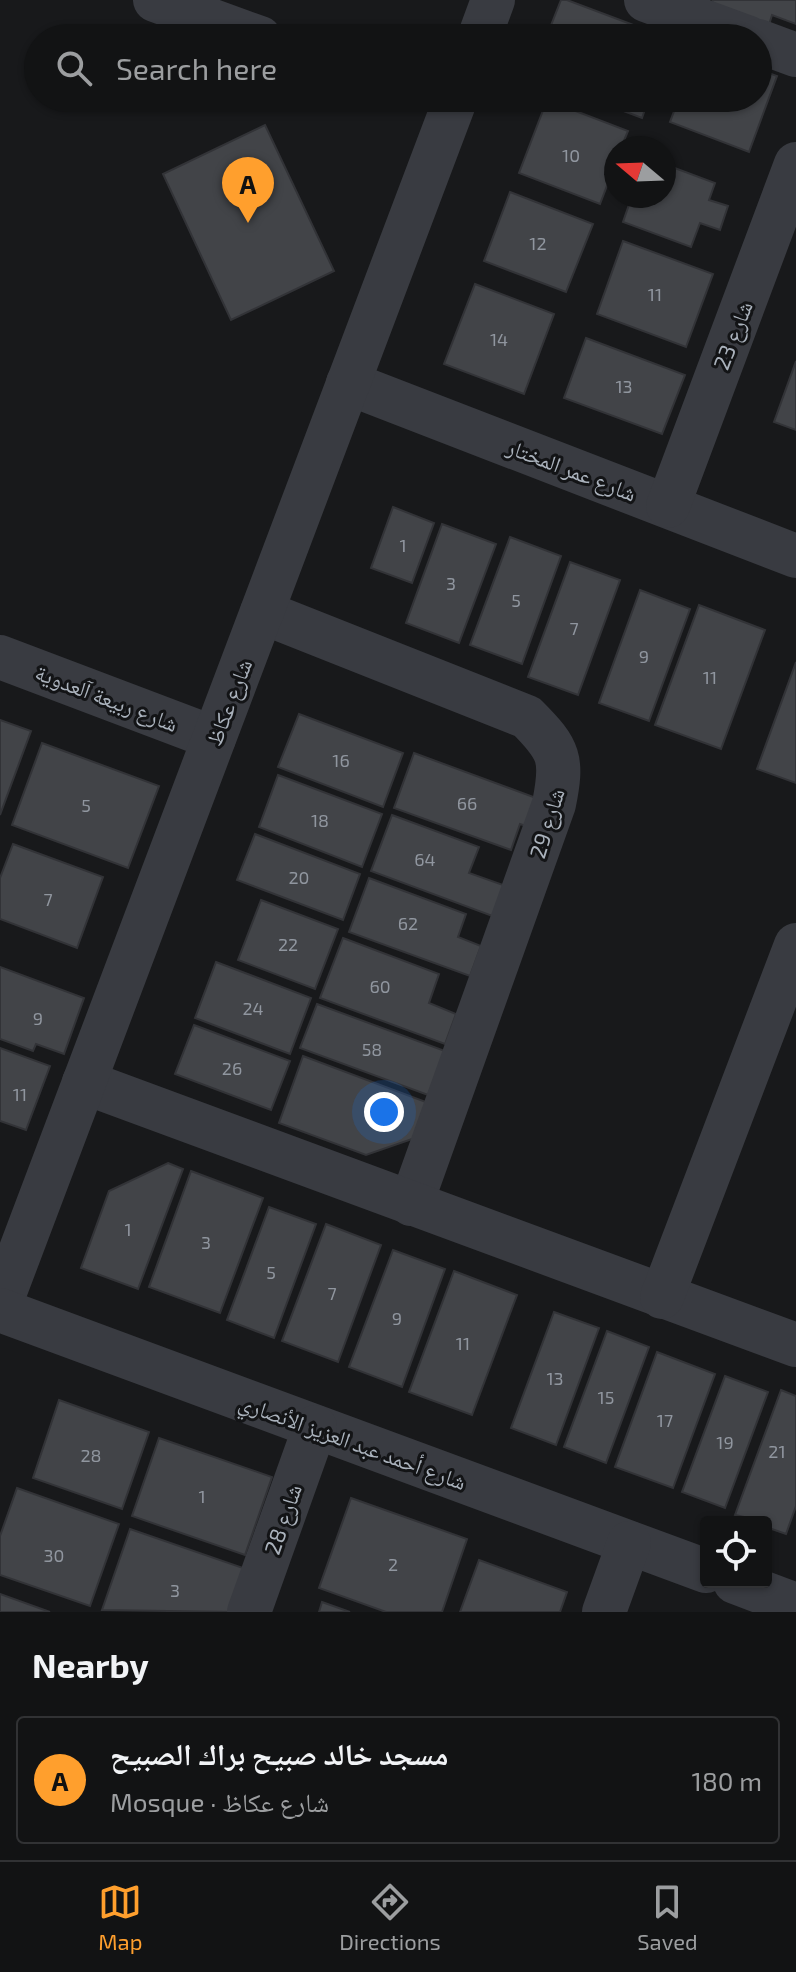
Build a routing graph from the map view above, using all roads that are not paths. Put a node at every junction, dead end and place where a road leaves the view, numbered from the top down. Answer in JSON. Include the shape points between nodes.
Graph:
{"nodes":[{"id":1,"x":155,"y":0,"type":"edge"},
{"id":2,"x":493,"y":0,"type":"edge"},
{"id":3,"x":646,"y":0,"type":"edge"},
{"id":4,"x":221,"y":24,"type":"edge"},
{"id":5,"x":484,"y":24,"type":"edge"},
{"id":6,"x":711,"y":24,"type":"edge"},
{"id":7,"x":772,"y":46,"type":"edge"},
{"id":8,"x":796,"y":55,"type":"edge"},
{"id":9,"x":440,"y":112,"type":"edge"},
{"id":10,"x":796,"y":164,"type":"edge"},
{"id":11,"x":348,"y":383,"type":"junction"},
{"id":12,"x":668,"y":506,"type":"junction"},
{"id":13,"x":796,"y":556,"type":"edge"},
{"id":14,"x":262,"y":612,"type":"junction"},
{"id":15,"x":0,"y":657,"type":"edge"},
{"id":16,"x":214,"y":738,"type":"junction"},
{"id":17,"x":796,"y":945,"type":"edge"},
{"id":18,"x":84,"y":1082,"type":"junction"},
{"id":19,"x":411,"y":1204,"type":"junction"},
{"id":20,"x":662,"y":1297,"type":"junction"},
{"id":21,"x":0,"y":1308,"type":"edge"},
{"id":22,"x":796,"y":1345,"type":"edge"},
{"id":23,"x":315,"y":1427,"type":"junction"},
{"id":24,"x":629,"y":1543,"type":"junction"},
{"id":25,"x":700,"y":1569,"type":"edge"},
{"id":26,"x":751,"y":1588,"type":"edge"},
{"id":27,"x":796,"y":1605,"type":"edge"},
{"id":28,"x":249,"y":1612,"type":"edge"},
{"id":29,"x":604,"y":1612,"type":"edge"}],
"edges":[{"from":1,"to":4,"type":"street"},
{"from":2,"to":5,"type":"street"},
{"from":3,"to":6,"type":"street"},
{"from":7,"to":8,"type":"street"},
{"from":9,"to":11,"type":"street","name":"شارع عكاظ"},
{"from":10,"to":12,"type":"street","name":"شارع 23"},
{"from":11,"to":12,"type":"street","name":"شارع عمر المختار"},
{"from":11,"to":14,"type":"street","name":"شارع عكاظ"},
{"from":12,"to":13,"type":"street","name":"شارع عمر المختار"},
{"from":14,"to":16,"type":"street","name":"شارع عكاظ"},
{"from":14,"to":19,"type":"street","name":"شارع 29","via":[[527,717],[546,736],[562,767],[554,804]]},
{"from":15,"to":16,"type":"street","name":"شارع ربيعة آلعدوية"},
{"from":16,"to":18,"type":"street","name":"شارع عكاظ"},
{"from":17,"to":20,"type":"street"},
{"from":18,"to":19,"type":"street"},
{"from":18,"to":21,"type":"street","name":"شارع عكاظ"},
{"from":19,"to":20,"type":"street"},
{"from":20,"to":22,"type":"street"},
{"from":21,"to":23,"type":"street","name":"شارع أحمد عبد العزيز الأنصاري"},
{"from":23,"to":24,"type":"street","name":"شارع أحمد عبد العزيز الأنصاري"},
{"from":23,"to":28,"type":"street","name":"شارع 28"},
{"from":24,"to":25,"type":"street","name":"شارع أحمد عبد العزيز الأنصاري"},
{"from":24,"to":29,"type":"street"},
{"from":26,"to":27,"type":"street"}]}
